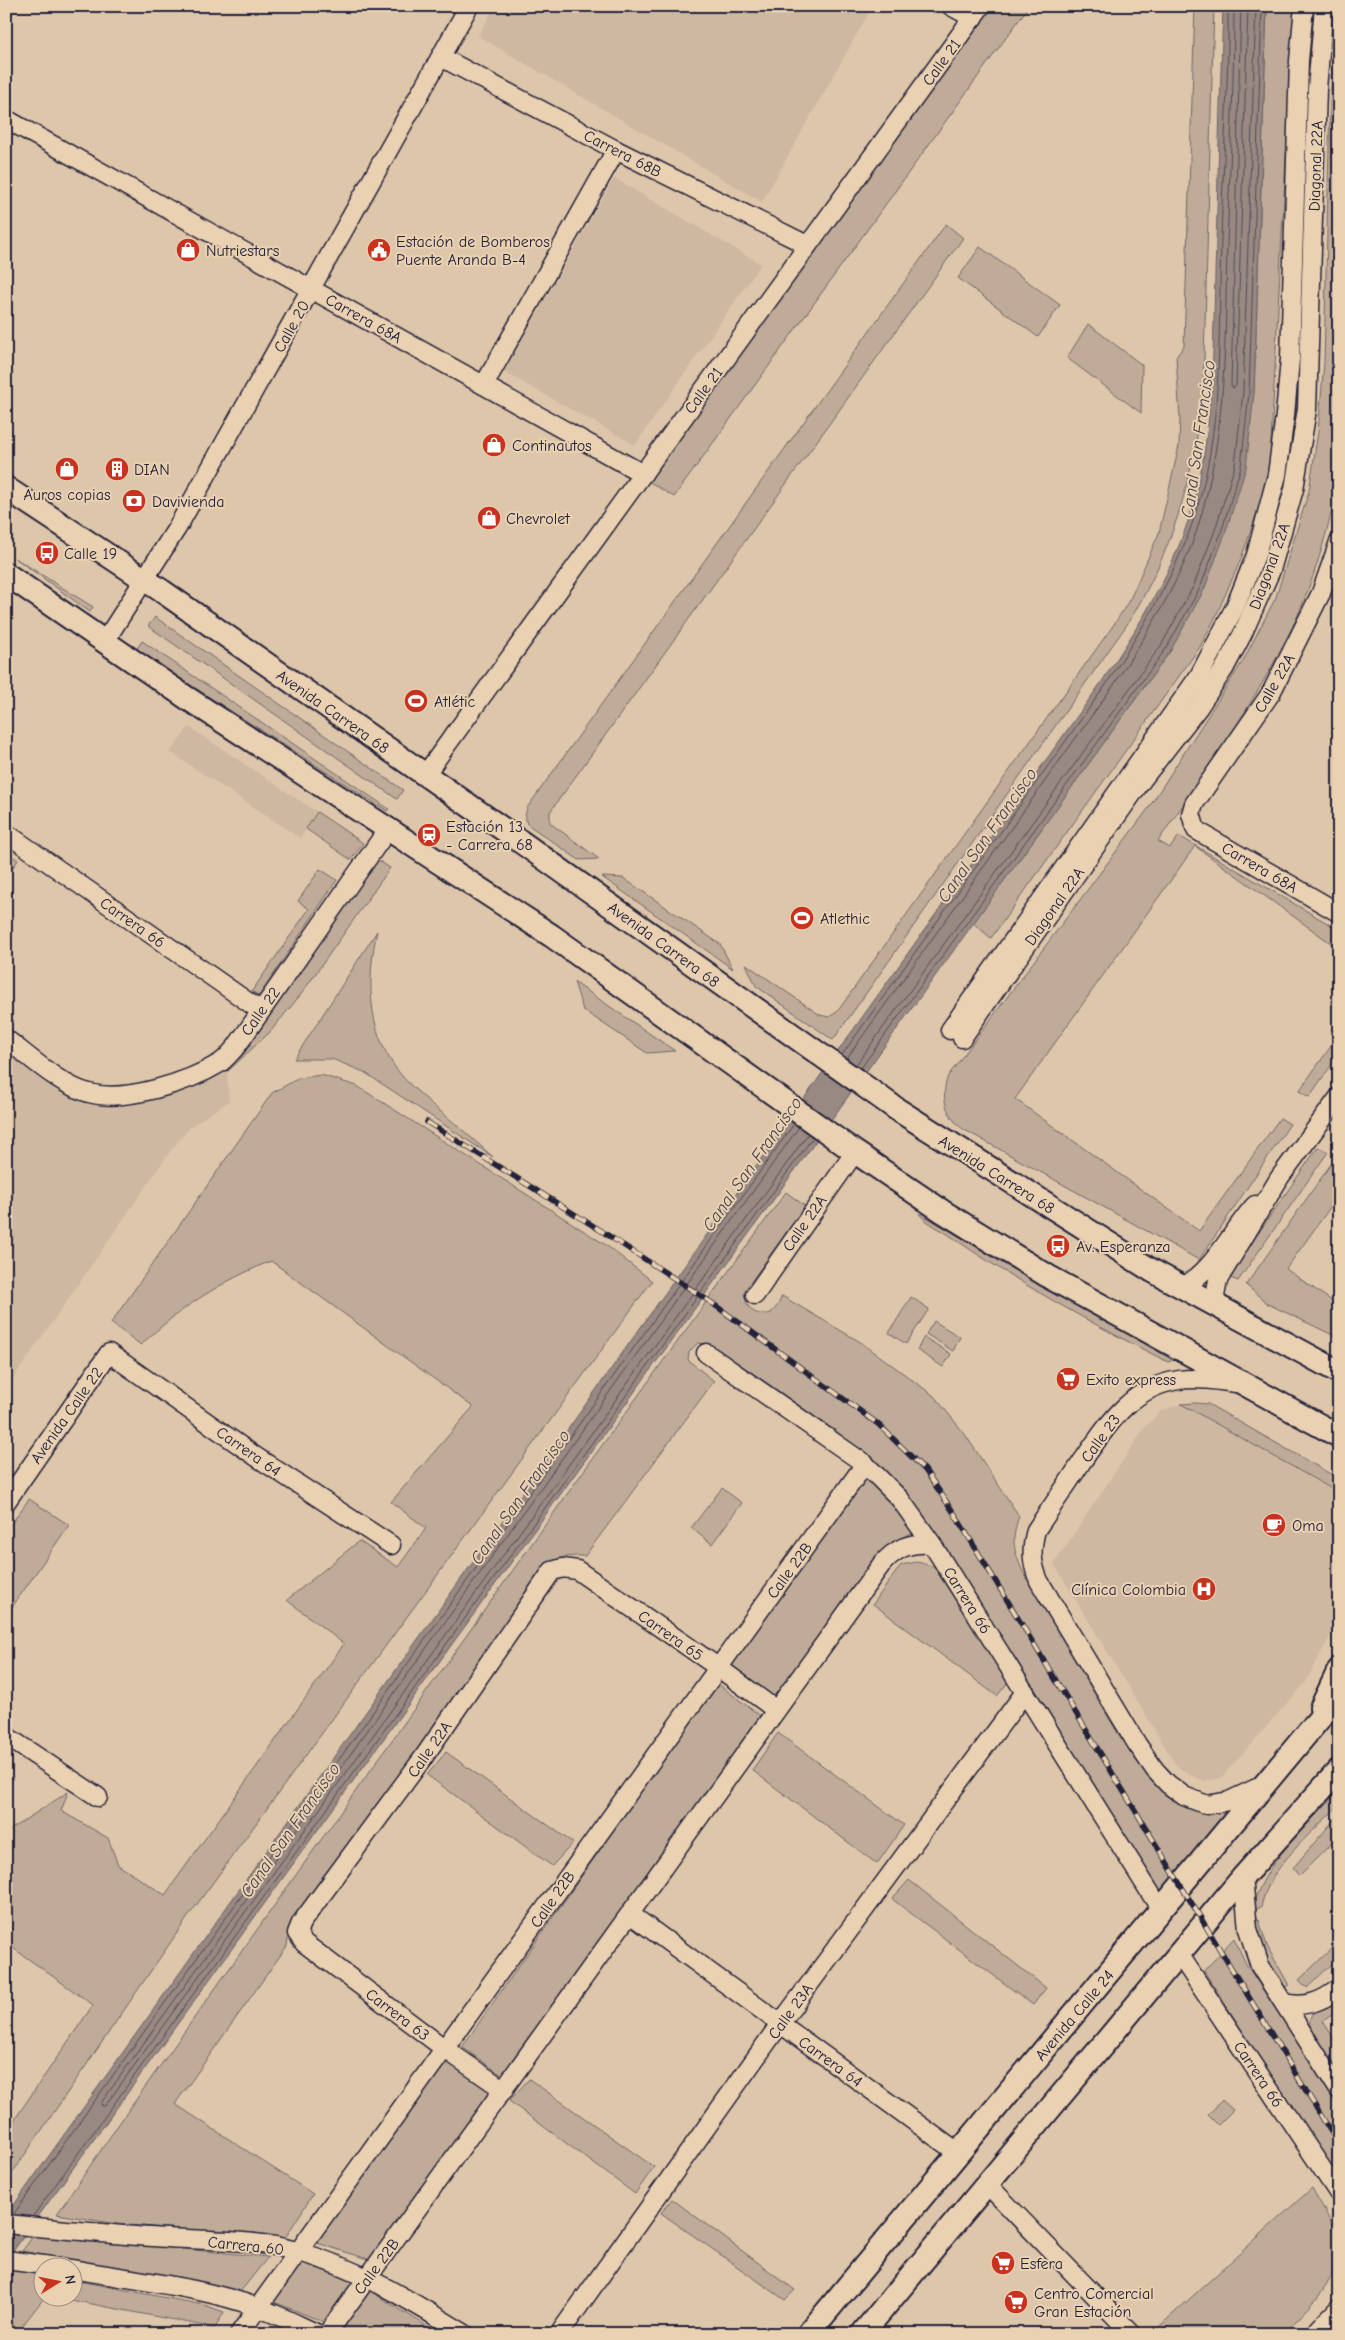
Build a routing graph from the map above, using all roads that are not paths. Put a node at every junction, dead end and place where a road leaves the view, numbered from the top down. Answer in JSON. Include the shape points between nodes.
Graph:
{"nodes":[{"id":1,"x":469,"y":6,"type":"edge"},
{"id":2,"x":952,"y":6,"type":"edge"},
{"id":3,"x":1304,"y":6,"type":"edge"},
{"id":4,"x":1324,"y":6,"type":"edge"},
{"id":5,"x":977,"y":12,"type":"edge"},
{"id":6,"x":441,"y":57,"type":"junction"},
{"id":7,"x":6,"y":119,"type":"edge"},
{"id":8,"x":616,"y":150,"type":"junction"},
{"id":9,"x":807,"y":245,"type":"junction"},
{"id":10,"x":311,"y":289,"type":"junction"},
{"id":11,"x":484,"y":385,"type":"junction"},
{"id":12,"x":643,"y":474,"type":"junction"},
{"id":13,"x":6,"y":488,"type":"edge"},
{"id":14,"x":1339,"y":542,"type":"edge"},
{"id":15,"x":6,"y":574,"type":"edge"},
{"id":16,"x":144,"y":580,"type":"junction"},
{"id":17,"x":105,"y":642,"type":"junction"},
{"id":18,"x":425,"y":774,"type":"junction"},
{"id":19,"x":1191,"y":814,"type":"joint"},
{"id":20,"x":388,"y":829,"type":"junction"},
{"id":21,"x":6,"y":833,"type":"edge"},
{"id":22,"x":1339,"y":913,"type":"edge"},
{"id":23,"x":261,"y":1011,"type":"junction"},
{"id":24,"x":6,"y":1039,"type":"edge"},
{"id":25,"x":1339,"y":1097,"type":"edge"},
{"id":26,"x":854,"y":1152,"type":"junction"},
{"id":27,"x":1280,"y":1177,"type":"junction"},
{"id":28,"x":1182,"y":1287,"type":"junction"},
{"id":29,"x":755,"y":1295,"type":"dead end"},
{"id":30,"x":1218,"y":1306,"type":"junction"},
{"id":31,"x":109,"y":1353,"type":"joint"},
{"id":32,"x":706,"y":1353,"type":"dead end"},
{"id":33,"x":1339,"y":1372,"type":"edge"},
{"id":34,"x":1240,"y":1384,"type":"junction"},
{"id":35,"x":1339,"y":1436,"type":"edge"},
{"id":36,"x":865,"y":1464,"type":"junction"},
{"id":37,"x":6,"y":1502,"type":"edge"},
{"id":38,"x":932,"y":1544,"type":"junction"},
{"id":39,"x":391,"y":1545,"type":"dead end"},
{"id":40,"x":563,"y":1568,"type":"joint"},
{"id":41,"x":719,"y":1668,"type":"junction"},
{"id":42,"x":1339,"y":1670,"type":"edge"},
{"id":43,"x":1025,"y":1692,"type":"junction"},
{"id":44,"x":1339,"y":1695,"type":"edge"},
{"id":45,"x":776,"y":1710,"type":"junction"},
{"id":46,"x":1310,"y":1730,"type":"junction"},
{"id":47,"x":6,"y":1736,"type":"edge"},
{"id":48,"x":1337,"y":1772,"type":"edge"},
{"id":49,"x":1266,"y":1783,"type":"junction"},
{"id":50,"x":98,"y":1797,"type":"dead end"},
{"id":51,"x":1243,"y":1877,"type":"junction"},
{"id":52,"x":1161,"y":1910,"type":"junction"},
{"id":53,"x":630,"y":1914,"type":"junction"},
{"id":54,"x":296,"y":1933,"type":"joint"},
{"id":55,"x":1179,"y":1954,"type":"junction"},
{"id":56,"x":1339,"y":1988,"type":"edge"},
{"id":57,"x":1284,"y":2003,"type":"junction"},
{"id":58,"x":780,"y":2024,"type":"junction"},
{"id":59,"x":445,"y":2049,"type":"junction"},
{"id":60,"x":504,"y":2090,"type":"junction"},
{"id":61,"x":1339,"y":2090,"type":"edge"},
{"id":62,"x":959,"y":2154,"type":"junction"},
{"id":63,"x":987,"y":2184,"type":"junction"},
{"id":64,"x":1339,"y":2194,"type":"edge"},
{"id":65,"x":6,"y":2224,"type":"edge"},
{"id":66,"x":298,"y":2251,"type":"junction"},
{"id":67,"x":6,"y":2260,"type":"edge"},
{"id":68,"x":32,"y":2262,"type":"edge"},
{"id":69,"x":82,"y":2271,"type":"edge"},
{"id":70,"x":368,"y":2278,"type":"junction"},
{"id":71,"x":258,"y":2307,"type":"junction"},
{"id":72,"x":1339,"y":2308,"type":"edge"},
{"id":73,"x":239,"y":2334,"type":"edge"},
{"id":74,"x":318,"y":2334,"type":"edge"},
{"id":75,"x":327,"y":2334,"type":"edge"},
{"id":76,"x":465,"y":2334,"type":"edge"},
{"id":77,"x":559,"y":2334,"type":"edge"},
{"id":78,"x":808,"y":2334,"type":"edge"},
{"id":79,"x":862,"y":2334,"type":"edge"},
{"id":80,"x":1132,"y":2334,"type":"edge"},
{"id":81,"x":1314,"y":2334,"type":"edge"}],
"edges":[{"from":1,"to":6,"type":"street","name":"Calle 20"},
{"from":2,"to":5,"type":"street"},
{"from":3,"to":4,"type":"street","name":"Diagonal 22A","via":[[1298,61],[1286,414],[1278,475],[1256,554],[1228,623],[1198,676],[956,1034],[1198,708],[1242,635],[1271,570],[1294,489],[1307,409],[1317,89]]},
{"from":5,"to":9,"type":"street","name":"Calle 21"},
{"from":6,"to":8,"type":"street","name":"Carrera 68B"},
{"from":6,"to":10,"type":"street","name":"Calle 20"},
{"from":7,"to":10,"type":"street","name":"Carrera 68A"},
{"from":8,"to":9,"type":"street","name":"Carrera 68B"},
{"from":8,"to":11,"type":"street"},
{"from":9,"to":12,"type":"street","name":"Calle 21"},
{"from":10,"to":11,"type":"street","name":"Carrera 68A"},
{"from":10,"to":16,"type":"street","name":"Calle 20","via":[[182,520]]},
{"from":11,"to":12,"type":"street","name":"Carrera 68A"},
{"from":12,"to":18,"type":"street","name":"Calle 21"},
{"from":13,"to":16,"type":"main road","name":"Avenida Carrera 68"},
{"from":14,"to":19,"type":"street","name":"Calle 22A","via":[[1322,593],[1271,693],[1194,804]]},
{"from":15,"to":17,"type":"main road"},
{"from":16,"to":17,"type":"street","name":"Calle 20"},
{"from":16,"to":18,"type":"main road","name":"Avenida Carrera 68"},
{"from":17,"to":20,"type":"main road"},
{"from":18,"to":28,"type":"main road","name":"Avenida Carrera 68","via":[[944,1141]]},
{"from":19,"to":22,"type":"street","name":"Carrera 68A","via":[[1196,830]]},
{"from":20,"to":23,"type":"street","name":"Calle 22"},
{"from":20,"to":26,"type":"main road","via":[[552,936]]},
{"from":21,"to":23,"type":"street","name":"Carrera 66"},
{"from":23,"to":24,"type":"street","name":"Calle 22","via":[[236,1047],[221,1062],[190,1077],[120,1096],[90,1094],[70,1086]]},
{"from":25,"to":27,"type":"street"},
{"from":26,"to":29,"type":"street","name":"Calle 22A"},
{"from":26,"to":34,"type":"main road","via":[[1051,1278]]},
{"from":27,"to":28,"type":"street","via":[[1239,1223],[1204,1271]]},
{"from":27,"to":30,"type":"street","via":[[1218,1280],[1215,1296]]},
{"from":28,"to":30,"type":"main road","name":"Avenida Carrera 68"},
{"from":30,"to":33,"type":"main road","name":"Avenida Carrera 68"},
{"from":31,"to":37,"type":"street","name":"Avenida Calle 22"},
{"from":31,"to":39,"type":"street","name":"Carrera 64","via":[[255,1456]]},
{"from":32,"to":36,"type":"street","name":"Carrera 66"},
{"from":34,"to":35,"type":"main road"},
{"from":34,"to":49,"type":"street","name":"Calle 23","via":[[1181,1379],[1159,1384],[1129,1402],[1110,1420],[1036,1530],[1031,1550],[1032,1566],[1137,1744],[1168,1784],[1184,1796],[1207,1805],[1229,1801]]},
{"from":36,"to":38,"type":"street","name":"Carrera 66","via":[[900,1499]]},
{"from":36,"to":41,"type":"street","name":"Calle 22B"},
{"from":38,"to":43,"type":"street","name":"Carrera 66"},
{"from":38,"to":45,"type":"street","name":"Calle 22B","via":[[908,1545],[892,1553]]},
{"from":40,"to":41,"type":"street","name":"Carrera 65","via":[[577,1570]]},
{"from":40,"to":54,"type":"street","name":"Calle 22A","via":[[552,1571],[423,1758]]},
{"from":41,"to":45,"type":"street","name":"Carrera 65"},
{"from":41,"to":59,"type":"street","name":"Calle 22B"},
{"from":42,"to":46,"type":"main road"},
{"from":43,"to":52,"type":"street","name":"Carrera 66"},
{"from":43,"to":58,"type":"street","name":"Calle 23A"},
{"from":44,"to":46,"type":"main road","name":"Avenida Calle 24"},
{"from":45,"to":53,"type":"street","name":"Calle 22B"},
{"from":46,"to":49,"type":"main road","name":"Avenida Calle 24"},
{"from":47,"to":50,"type":"street"},
{"from":48,"to":51,"type":"main road"},
{"from":49,"to":52,"type":"main road","name":"Avenida Calle 24"},
{"from":51,"to":55,"type":"main road"},
{"from":51,"to":57,"type":"street","via":[[1248,1930],[1253,1947],[1260,1966]]},
{"from":52,"to":62,"type":"main road","name":"Avenida Calle 24"},
{"from":53,"to":58,"type":"street","name":"Carrera 64"},
{"from":53,"to":60,"type":"street","name":"Calle 22B"},
{"from":54,"to":59,"type":"street","name":"Carrera 63","via":[[304,1943]]},
{"from":55,"to":63,"type":"main road"},
{"from":55,"to":64,"type":"street","name":"Carrera 66"},
{"from":56,"to":57,"type":"street","via":[[1312,2004]]},
{"from":57,"to":61,"type":"street"},
{"from":58,"to":62,"type":"street","name":"Carrera 64"},
{"from":58,"to":77,"type":"street","name":"Calle 23A"},
{"from":59,"to":60,"type":"street","name":"Carrera 63"},
{"from":59,"to":66,"type":"street","name":"Calle 22B"},
{"from":60,"to":70,"type":"street","name":"Calle 22B"},
{"from":62,"to":78,"type":"main road","name":"Avenida Calle 24"},
{"from":63,"to":79,"type":"main road"},
{"from":63,"to":80,"type":"street"},
{"from":65,"to":66,"type":"street","name":"Carrera 60","via":[[271,2245]]},
{"from":66,"to":70,"type":"street","name":"Carrera 60"},
{"from":66,"to":71,"type":"street","name":"Calle 22B"},
{"from":67,"to":68,"type":"street"},
{"from":69,"to":71,"type":"street","via":[[198,2291]]},
{"from":70,"to":75,"type":"street","name":"Calle 22B"},
{"from":70,"to":76,"type":"street","name":"Carrera 60"},
{"from":71,"to":73,"type":"street","name":"Calle 22B"},
{"from":71,"to":74,"type":"street"},
{"from":72,"to":81,"type":"street"}]}
